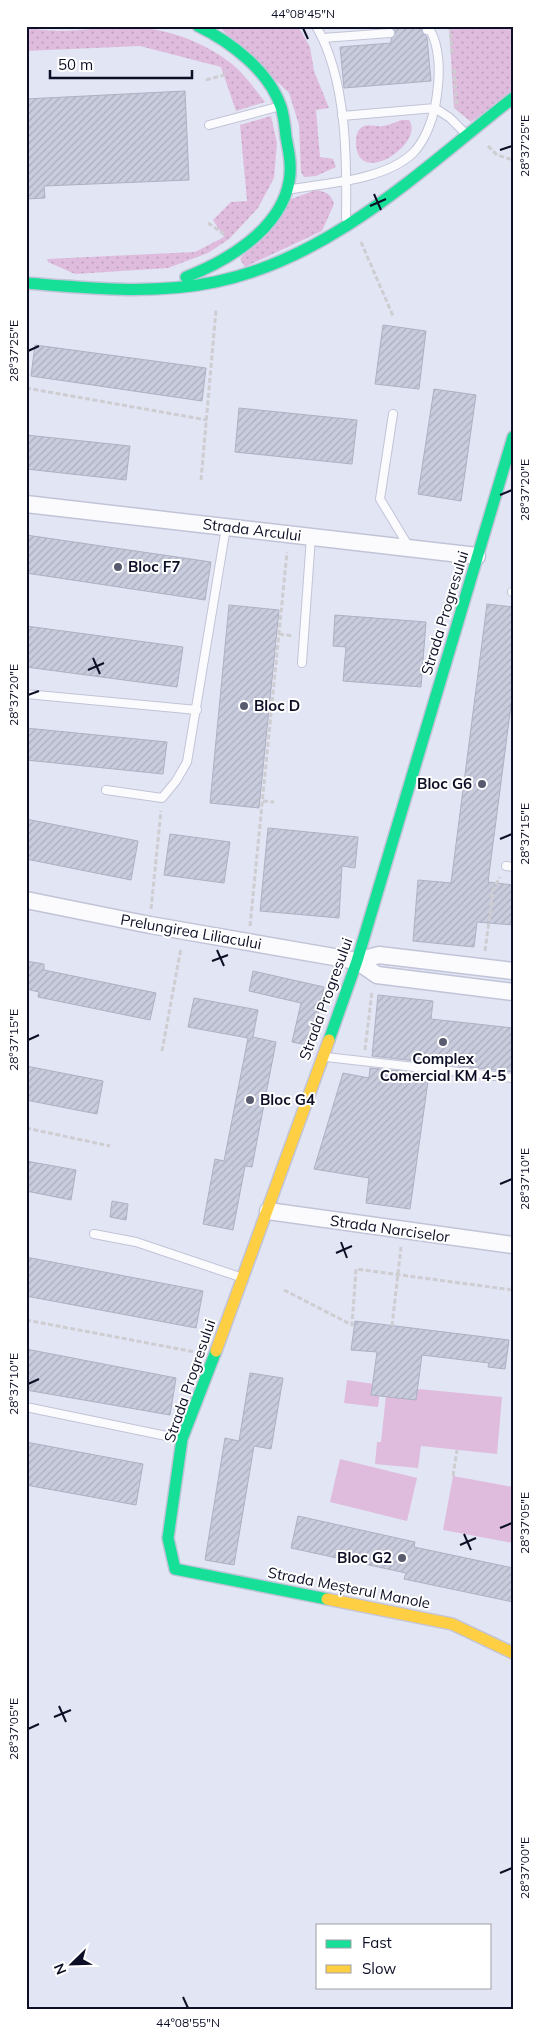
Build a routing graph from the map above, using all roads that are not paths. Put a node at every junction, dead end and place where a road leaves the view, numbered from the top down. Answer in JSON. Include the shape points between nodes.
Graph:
{"nodes":[{"id":1,"x":198,"y":26,"type":"edge"},
{"id":2,"x":316,"y":26,"type":"edge"},
{"id":3,"x":426,"y":30,"type":"dead end"},
{"id":4,"x":390,"y":33,"type":"dead end"},
{"id":5,"x":323,"y":38,"type":"junction"},
{"id":6,"x":513,"y":98,"type":"edge"},
{"id":7,"x":280,"y":106,"type":"junction"},
{"id":8,"x":435,"y":108,"type":"junction"},
{"id":9,"x":342,"y":116,"type":"junction"},
{"id":10,"x":209,"y":125,"type":"dead end"},
{"id":11,"x":466,"y":134,"type":"junction"},
{"id":12,"x":347,"y":180,"type":"junction"},
{"id":13,"x":288,"y":189,"type":"junction"},
{"id":14,"x":346,"y":225,"type":"junction"},
{"id":15,"x":26,"y":283,"type":"edge"},
{"id":16,"x":149,"y":289,"type":"junction"},
{"id":17,"x":393,"y":414,"type":"dead end"},
{"id":18,"x":513,"y":436,"type":"edge"},
{"id":19,"x":26,"y":504,"type":"edge"},
{"id":20,"x":226,"y":527,"type":"junction"},
{"id":21,"x":311,"y":537,"type":"junction"},
{"id":22,"x":410,"y":548,"type":"junction"},
{"id":23,"x":477,"y":556,"type":"junction"},
{"id":24,"x":302,"y":663,"type":"dead end"},
{"id":25,"x":26,"y":694,"type":"edge"},
{"id":26,"x":197,"y":710,"type":"junction"},
{"id":27,"x":106,"y":790,"type":"dead end"},
{"id":28,"x":26,"y":900,"type":"edge"},
{"id":29,"x":357,"y":961,"type":"junction"},
{"id":30,"x":513,"y":971,"type":"edge"},
{"id":31,"x":513,"y":992,"type":"edge"},
{"id":32,"x":321,"y":1056,"type":"junction"},
{"id":33,"x":513,"y":1078,"type":"edge"},
{"id":34,"x":268,"y":1211,"type":"junction"},
{"id":35,"x":94,"y":1234,"type":"dead end"},
{"id":36,"x":513,"y":1245,"type":"edge"},
{"id":37,"x":244,"y":1278,"type":"junction"},
{"id":38,"x":26,"y":1407,"type":"edge"},
{"id":39,"x":182,"y":1439,"type":"junction"},
{"id":40,"x":175,"y":1568,"type":"joint"},
{"id":41,"x":513,"y":1653,"type":"edge"}],
"edges":[{"from":1,"to":7,"type":"street","via":[[234,49],[260,75]]},
{"from":2,"to":5,"type":"lane"},
{"from":3,"to":8,"type":"lane","via":[[430,30],[436,40],[439,82]]},
{"from":4,"to":5,"type":"lane"},
{"from":5,"to":9,"type":"lane","via":[[331,60]]},
{"from":6,"to":11,"type":"street"},
{"from":7,"to":10,"type":"lane"},
{"from":7,"to":13,"type":"street","via":[[290,153]]},
{"from":8,"to":9,"type":"lane"},
{"from":8,"to":11,"type":"lane"},
{"from":8,"to":12,"type":"lane","via":[[413,153],[375,174]]},
{"from":9,"to":12,"type":"lane"},
{"from":11,"to":14,"type":"street","via":[[411,179]]},
{"from":12,"to":13,"type":"lane"},
{"from":12,"to":14,"type":"lane"},
{"from":13,"to":16,"type":"street","via":[[260,230],[234,252],[207,269]]},
{"from":14,"to":16,"type":"street","via":[[269,267],[216,282]]},
{"from":15,"to":16,"type":"street"},
{"from":17,"to":22,"type":"lane","via":[[380,499]]},
{"from":18,"to":23,"type":"street","name":"Strada Progresului"},
{"from":19,"to":20,"type":"street","name":"Strada Arcului"},
{"from":20,"to":21,"type":"street","name":"Strada Arcului"},
{"from":20,"to":26,"type":"lane"},
{"from":21,"to":22,"type":"street","name":"Strada Arcului"},
{"from":21,"to":24,"type":"lane"},
{"from":22,"to":23,"type":"street","name":"Strada Arcului"},
{"from":23,"to":29,"type":"street","name":"Strada Progresului"},
{"from":25,"to":26,"type":"lane"},
{"from":26,"to":27,"type":"lane","via":[[187,762],[162,798]]},
{"from":28,"to":29,"type":"street","name":"Prelungirea Liliacului"},
{"from":29,"to":30,"type":"street","name":"Prelungirea Liliacului","via":[[379,955]]},
{"from":29,"to":31,"type":"street","name":"Prelungirea Liliacului","via":[[377,974]]},
{"from":29,"to":32,"type":"street","name":"Strada Progresului"},
{"from":32,"to":33,"type":"lane"},
{"from":32,"to":34,"type":"street","name":"Strada Progresului"},
{"from":34,"to":36,"type":"street","name":"Strada Narciselor"},
{"from":34,"to":37,"type":"street","name":"Strada Progresului"},
{"from":35,"to":37,"type":"lane","via":[[136,1242]]},
{"from":37,"to":39,"type":"street","name":"Strada Progresului"},
{"from":38,"to":39,"type":"lane"},
{"from":39,"to":40,"type":"street","name":"Strada Progresului","via":[[168,1538]]},
{"from":40,"to":41,"type":"street","name":"Strada Meșterul Manole","via":[[452,1624]]}]}
